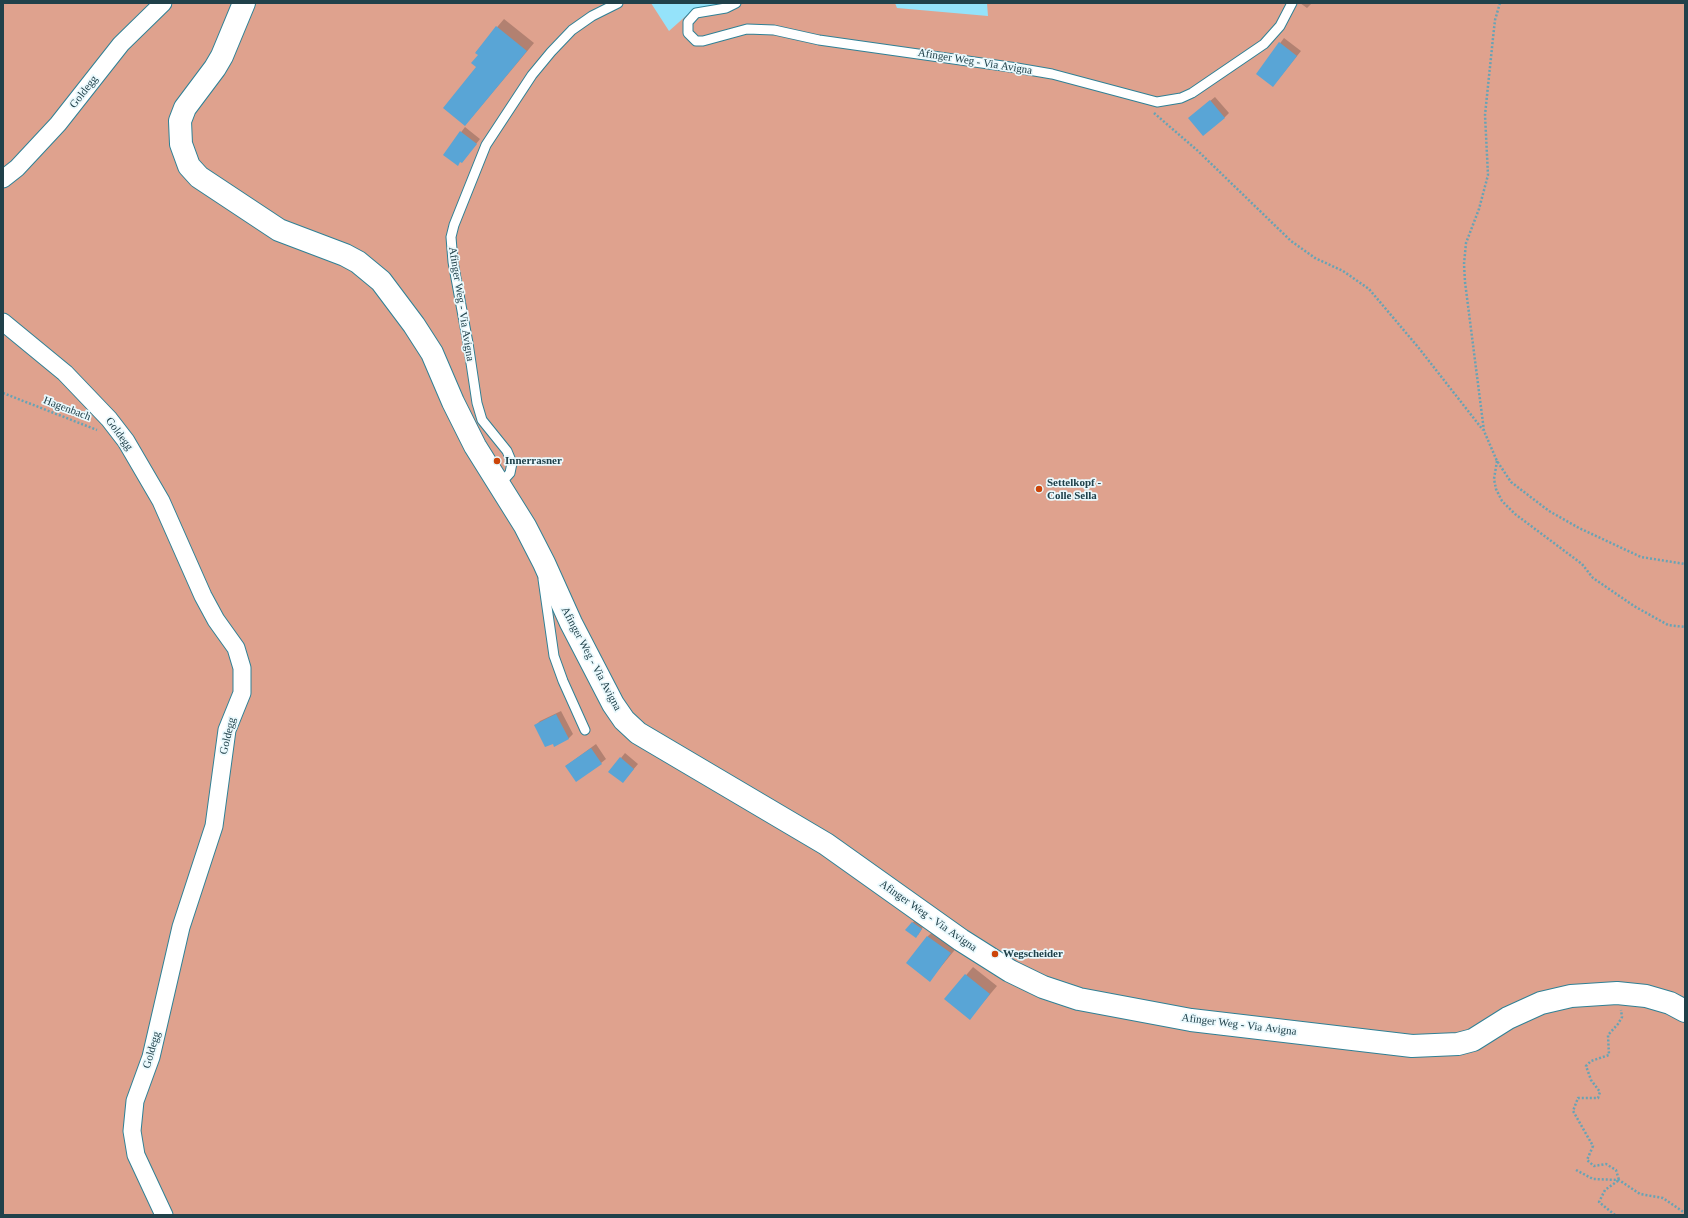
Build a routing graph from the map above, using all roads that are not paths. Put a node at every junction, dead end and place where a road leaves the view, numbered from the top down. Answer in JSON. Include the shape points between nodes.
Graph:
{"nodes":[{"id":1,"x":163,"y":3,"type":"edge"},
{"id":2,"x":244,"y":3,"type":"edge"},
{"id":3,"x":618,"y":3,"type":"edge"},
{"id":4,"x":736,"y":3,"type":"edge"},
{"id":5,"x":1292,"y":3,"type":"edge"},
{"id":6,"x":3,"y":179,"type":"edge"},
{"id":7,"x":3,"y":322,"type":"edge"},
{"id":8,"x":500,"y":484,"type":"junction"},
{"id":9,"x":535,"y":546,"type":"junction"},
{"id":10,"x":585,"y":730,"type":"dead end"},
{"id":11,"x":1685,"y":1011,"type":"edge"},
{"id":12,"x":164,"y":1215,"type":"edge"}],
"edges":[{"from":1,"to":6,"type":"street","name":"Goldegg","via":[[121,44],[58,124],[17,168]]},
{"from":2,"to":8,"type":"street","name":"Afinger Weg - Via Avigna","via":[[222,56],[185,108],[180,121],[181,144],[189,166],[199,177],[279,230],[345,255],[381,281],[432,353],[475,446]]},
{"from":3,"to":8,"type":"lane","name":"Afinger Weg - Via Avigna","via":[[572,30],[532,75],[486,145],[451,237],[452,262],[477,403],[482,420],[507,451],[512,463],[510,473]]},
{"from":4,"to":5,"type":"lane","name":"Afinger Weg - Via Avigna","via":[[726,8],[696,13],[688,22],[688,33],[696,41],[703,41],[747,29],[770,29],[819,40],[1017,68],[1081,81],[1157,102],[1181,98],[1192,93],[1264,44],[1280,26]]},
{"from":7,"to":12,"type":"street","name":"Goldegg","via":[[65,374],[109,419],[126,441],[161,501],[203,596],[236,648],[242,668],[242,693],[227,730],[214,826],[181,927],[151,1057],[135,1101],[132,1131],[136,1155]]},
{"from":8,"to":9,"type":"street","name":"Afinger Weg - Via Avigna"},
{"from":9,"to":10,"type":"lane","via":[[542,574],[554,656]]},
{"from":9,"to":11,"type":"street","name":"Afinger Weg - Via Avigna","via":[[571,624],[613,704],[624,720],[638,733],[826,844],[961,940],[1010,971],[1043,987],[1079,998],[1192,1020],[1419,1046],[1458,1044],[1473,1040],[1508,1018],[1541,1004],[1571,996],[1617,993],[1646,996],[1670,1003]]}]}
